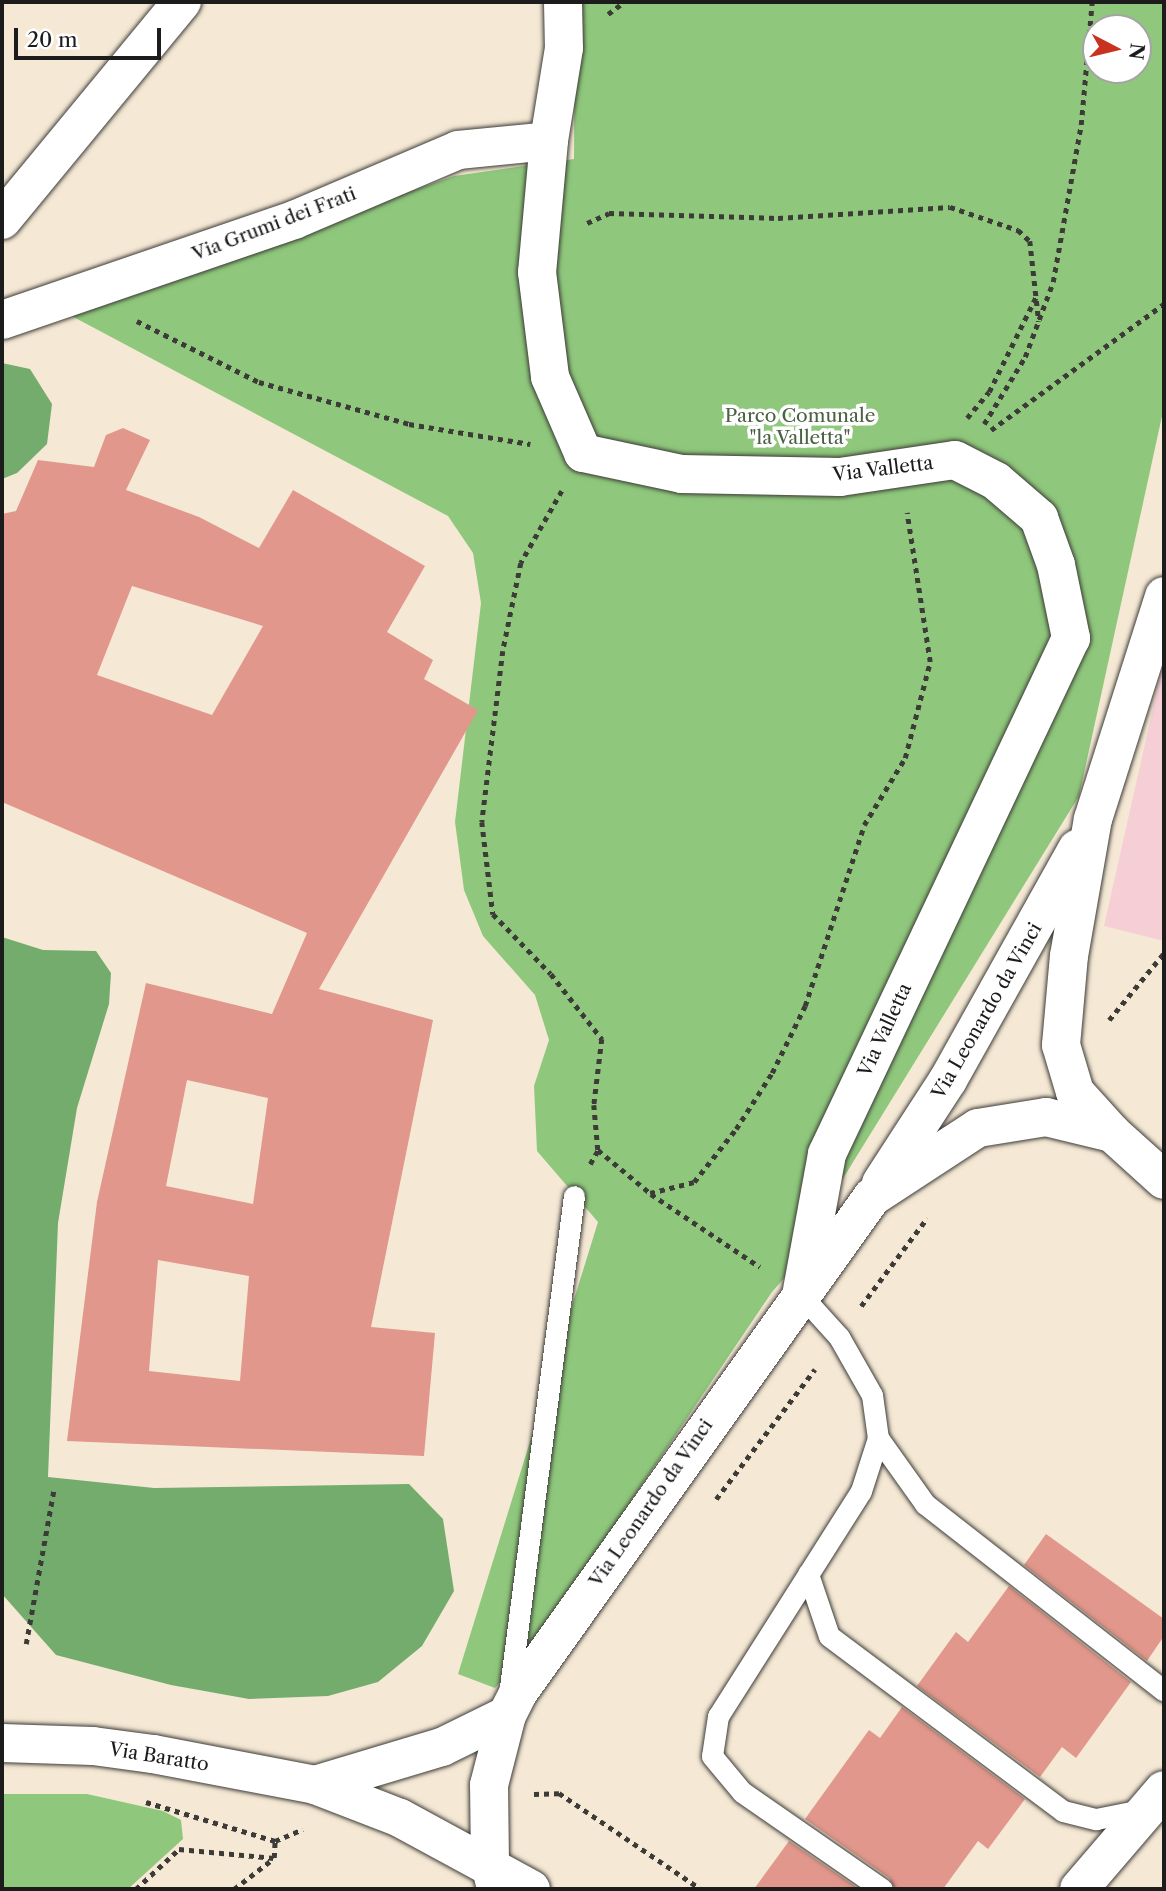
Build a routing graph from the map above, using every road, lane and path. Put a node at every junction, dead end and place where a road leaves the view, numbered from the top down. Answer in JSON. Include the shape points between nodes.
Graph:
{"nodes":[{"id":1,"x":182,"y":2,"type":"edge"},
{"id":2,"x":563,"y":2,"type":"edge"},
{"id":3,"x":1092,"y":2,"type":"edge"},
{"id":4,"x":549,"y":141,"type":"junction"},
{"id":5,"x":2,"y":220,"type":"edge"},
{"id":6,"x":579,"y":232,"type":"dead end"},
{"id":7,"x":82,"y":294,"type":"junction"},
{"id":8,"x":1036,"y":297,"type":"junction"},
{"id":9,"x":1164,"y":304,"type":"edge"},
{"id":10,"x":2,"y":320,"type":"edge"},
{"id":11,"x":1039,"y":322,"type":"junction"},
{"id":12,"x":962,"y":444,"type":"junction"},
{"id":13,"x":583,"y":453,"type":"junction"},
{"id":14,"x":915,"y":563,"type":"dead end"},
{"id":15,"x":1164,"y":596,"type":"edge"},
{"id":16,"x":1093,"y":819,"type":"junction"},
{"id":17,"x":1112,"y":1133,"type":"junction"},
{"id":18,"x":1164,"y":1180,"type":"edge"},
{"id":19,"x":650,"y":1193,"type":"junction"},
{"id":20,"x":574,"y":1196,"type":"dead end"},
{"id":21,"x":872,"y":1197,"type":"junction"},
{"id":22,"x":801,"y":1295,"type":"junction"},
{"id":23,"x":878,"y":1438,"type":"junction"},
{"id":24,"x":54,"y":1489,"type":"dead end"},
{"id":25,"x":808,"y":1574,"type":"junction"},
{"id":26,"x":26,"y":1644,"type":"dead end"},
{"id":27,"x":1164,"y":1691,"type":"edge"},
{"id":28,"x":507,"y":1715,"type":"junction"},
{"id":29,"x":2,"y":1744,"type":"edge"},
{"id":30,"x":315,"y":1785,"type":"junction"},
{"id":31,"x":526,"y":1794,"type":"dead end"},
{"id":32,"x":133,"y":1798,"type":"dead end"},
{"id":33,"x":1156,"y":1800,"type":"edge"},
{"id":34,"x":274,"y":1858,"type":"junction"},
{"id":35,"x":493,"y":1877,"type":"edge"},
{"id":36,"x":136,"y":1889,"type":"edge"},
{"id":37,"x":234,"y":1889,"type":"edge"},
{"id":38,"x":531,"y":1889,"type":"edge"},
{"id":39,"x":701,"y":1889,"type":"edge"},
{"id":40,"x":882,"y":1889,"type":"edge"},
{"id":41,"x":1079,"y":1889,"type":"edge"}],
"edges":[{"from":1,"to":5,"type":"street"},
{"from":2,"to":4,"type":"street","via":[[564,48]]},
{"from":3,"to":11,"type":"path","via":[[1081,125],[1061,245]]},
{"from":4,"to":7,"type":"street","name":"Via Grumi dei Frati","via":[[458,150],[294,220]]},
{"from":4,"to":13,"type":"street","via":[[537,272],[550,377]]},
{"from":6,"to":8,"type":"path","via":[[585,223],[609,213],[778,218],[950,207],[1018,229],[1030,241]]},
{"from":7,"to":10,"type":"street","name":"Via Grumi dei Frati"},
{"from":7,"to":13,"type":"path","via":[[259,382],[409,424]]},
{"from":8,"to":11,"type":"path"},
{"from":8,"to":12,"type":"path"},
{"from":9,"to":12,"type":"path"},
{"from":11,"to":12,"type":"path","via":[[1024,357]]},
{"from":12,"to":13,"type":"street","name":"Via Valletta","via":[[840,477],[682,474]]},
{"from":12,"to":22,"type":"street","name":"Via Valletta","via":[[1039,518],[1056,565],[1071,638],[827,1154]]},
{"from":13,"to":19,"type":"path","via":[[521,563],[503,651],[482,822],[493,914],[551,974],[602,1039],[594,1105],[598,1150]]},
{"from":14,"to":19,"type":"path","via":[[930,662],[905,758],[864,825],[805,1006],[772,1073],[694,1182]]},
{"from":15,"to":16,"type":"street","name":"Via Leonardo da Vinci"},
{"from":16,"to":17,"type":"street","name":"Via Leonardo da Vinci","via":[[1069,956],[1061,1045],[1075,1092]]},
{"from":16,"to":21,"type":"street","name":"Via Leonardo da Vinci","via":[[948,1080]]},
{"from":17,"to":18,"type":"street","name":"Via Leonardo da Vinci"},
{"from":17,"to":21,"type":"street","via":[[1046,1117],[978,1128]]},
{"from":19,"to":22,"type":"path"},
{"from":20,"to":28,"type":"lane"},
{"from":21,"to":22,"type":"street","name":"Via Leonardo da Vinci"},
{"from":22,"to":23,"type":"lane","via":[[839,1337],[872,1395]]},
{"from":22,"to":28,"type":"street","name":"Via Leonardo da Vinci"},
{"from":23,"to":25,"type":"lane","via":[[861,1491]]},
{"from":23,"to":27,"type":"lane","via":[[925,1504]]},
{"from":24,"to":26,"type":"path"},
{"from":25,"to":33,"type":"lane","via":[[829,1636],[1063,1811],[1096,1819]]},
{"from":25,"to":40,"type":"lane","via":[[718,1716],[712,1756],[742,1792]]},
{"from":28,"to":30,"type":"street","name":"Via Baratto","via":[[442,1747]]},
{"from":28,"to":35,"type":"street","via":[[489,1785]]},
{"from":29,"to":30,"type":"street","name":"Via Baratto","via":[[129,1751]]},
{"from":30,"to":35,"type":"street","name":"Via Baratto","via":[[400,1818]]},
{"from":31,"to":39,"type":"path","via":[[559,1793]]},
{"from":32,"to":34,"type":"path","via":[[275,1841]]},
{"from":33,"to":41,"type":"street"},
{"from":34,"to":36,"type":"path","via":[[179,1849]]},
{"from":34,"to":37,"type":"path"},
{"from":35,"to":38,"type":"street","name":"Via Baratto"}]}
